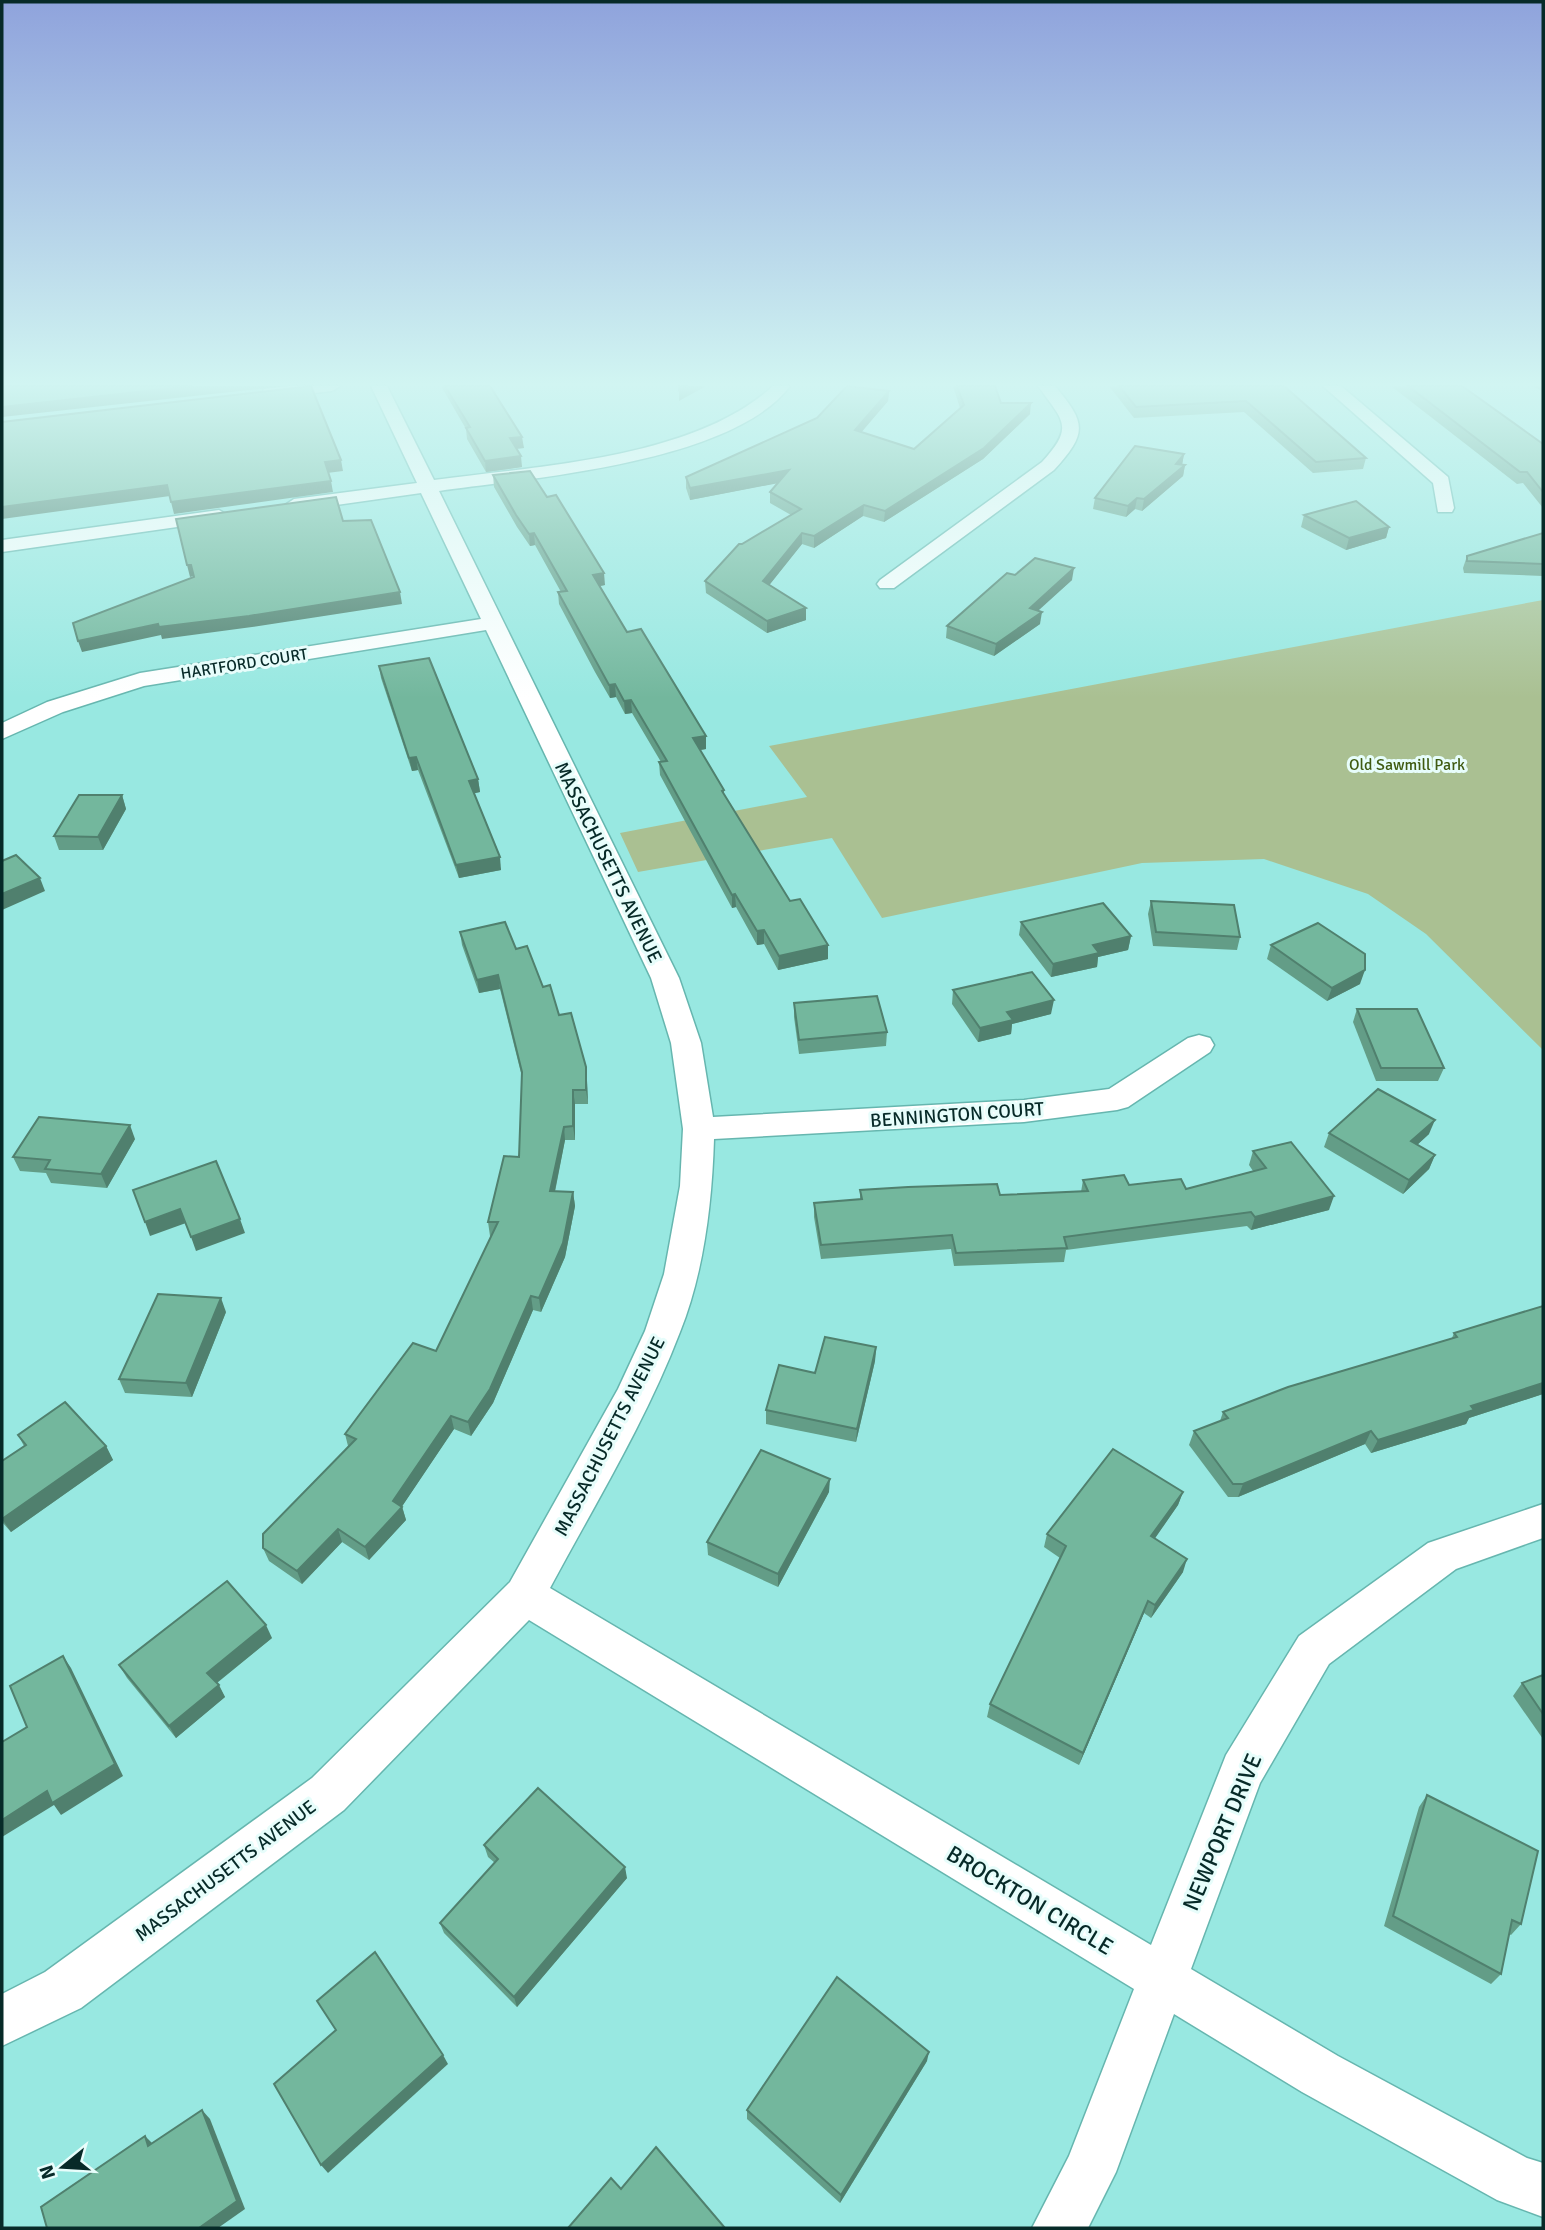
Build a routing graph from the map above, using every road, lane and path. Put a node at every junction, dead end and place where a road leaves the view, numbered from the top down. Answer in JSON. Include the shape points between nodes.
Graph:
{"nodes":[{"id":1,"x":405,"y":490,"type":"edge"},
{"id":2,"x":428,"y":490,"type":"edge"},
{"id":3,"x":1015,"y":490,"type":"edge"},
{"id":4,"x":1444,"y":490,"type":"edge"},
{"id":5,"x":1445,"y":508,"type":"dead end"},
{"id":6,"x":272,"y":509,"type":"edge"},
{"id":7,"x":232,"y":514,"type":"edge"},
{"id":8,"x":2,"y":546,"type":"edge"},
{"id":9,"x":887,"y":584,"type":"dead end"},
{"id":10,"x":493,"y":623,"type":"junction"},
{"id":11,"x":2,"y":732,"type":"edge"},
{"id":12,"x":1199,"y":1045,"type":"dead end"},
{"id":13,"x":699,"y":1129,"type":"junction"},
{"id":14,"x":1543,"y":1521,"type":"edge"},
{"id":15,"x":525,"y":1595,"type":"junction"},
{"id":16,"x":1163,"y":1980,"type":"junction"},
{"id":17,"x":2,"y":2021,"type":"edge"},
{"id":18,"x":1543,"y":2190,"type":"edge"},
{"id":19,"x":1059,"y":2228,"type":"edge"}],
"edges":[{"from":1,"to":6,"type":"street"},
{"from":2,"to":10,"type":"street","name":"MASSACHUSETTS AVENUE"},
{"from":3,"to":9,"type":"street"},
{"from":4,"to":5,"type":"street"},
{"from":7,"to":8,"type":"street"},
{"from":10,"to":11,"type":"street","name":"HARTFORD COURT","via":[[140,680],[55,707]]},
{"from":10,"to":13,"type":"street","name":"MASSACHUSETTS AVENUE","via":[[666,978],[686,1043]]},
{"from":12,"to":13,"type":"street","name":"BENNINGTON COURT","via":[[1118,1099],[1024,1111]]},
{"from":13,"to":15,"type":"street","name":"MASSACHUSETTS AVENUE","via":[[690,1229],[663,1331],[633,1396]]},
{"from":14,"to":16,"type":"street","name":"NEWPORT DRIVE","via":[[1442,1556],[1314,1650],[1242,1772]]},
{"from":15,"to":16,"type":"street","name":"BROCKTON CIRCLE"},
{"from":15,"to":17,"type":"street","name":"MASSACHUSETTS AVENUE","via":[[328,1794],[63,1990]]},
{"from":16,"to":18,"type":"street","name":"BROCKTON CIRCLE","via":[[1320,2074],[1516,2180]]},
{"from":16,"to":19,"type":"street","name":"NEWPORT DRIVE","via":[[1089,2172]]}]}
